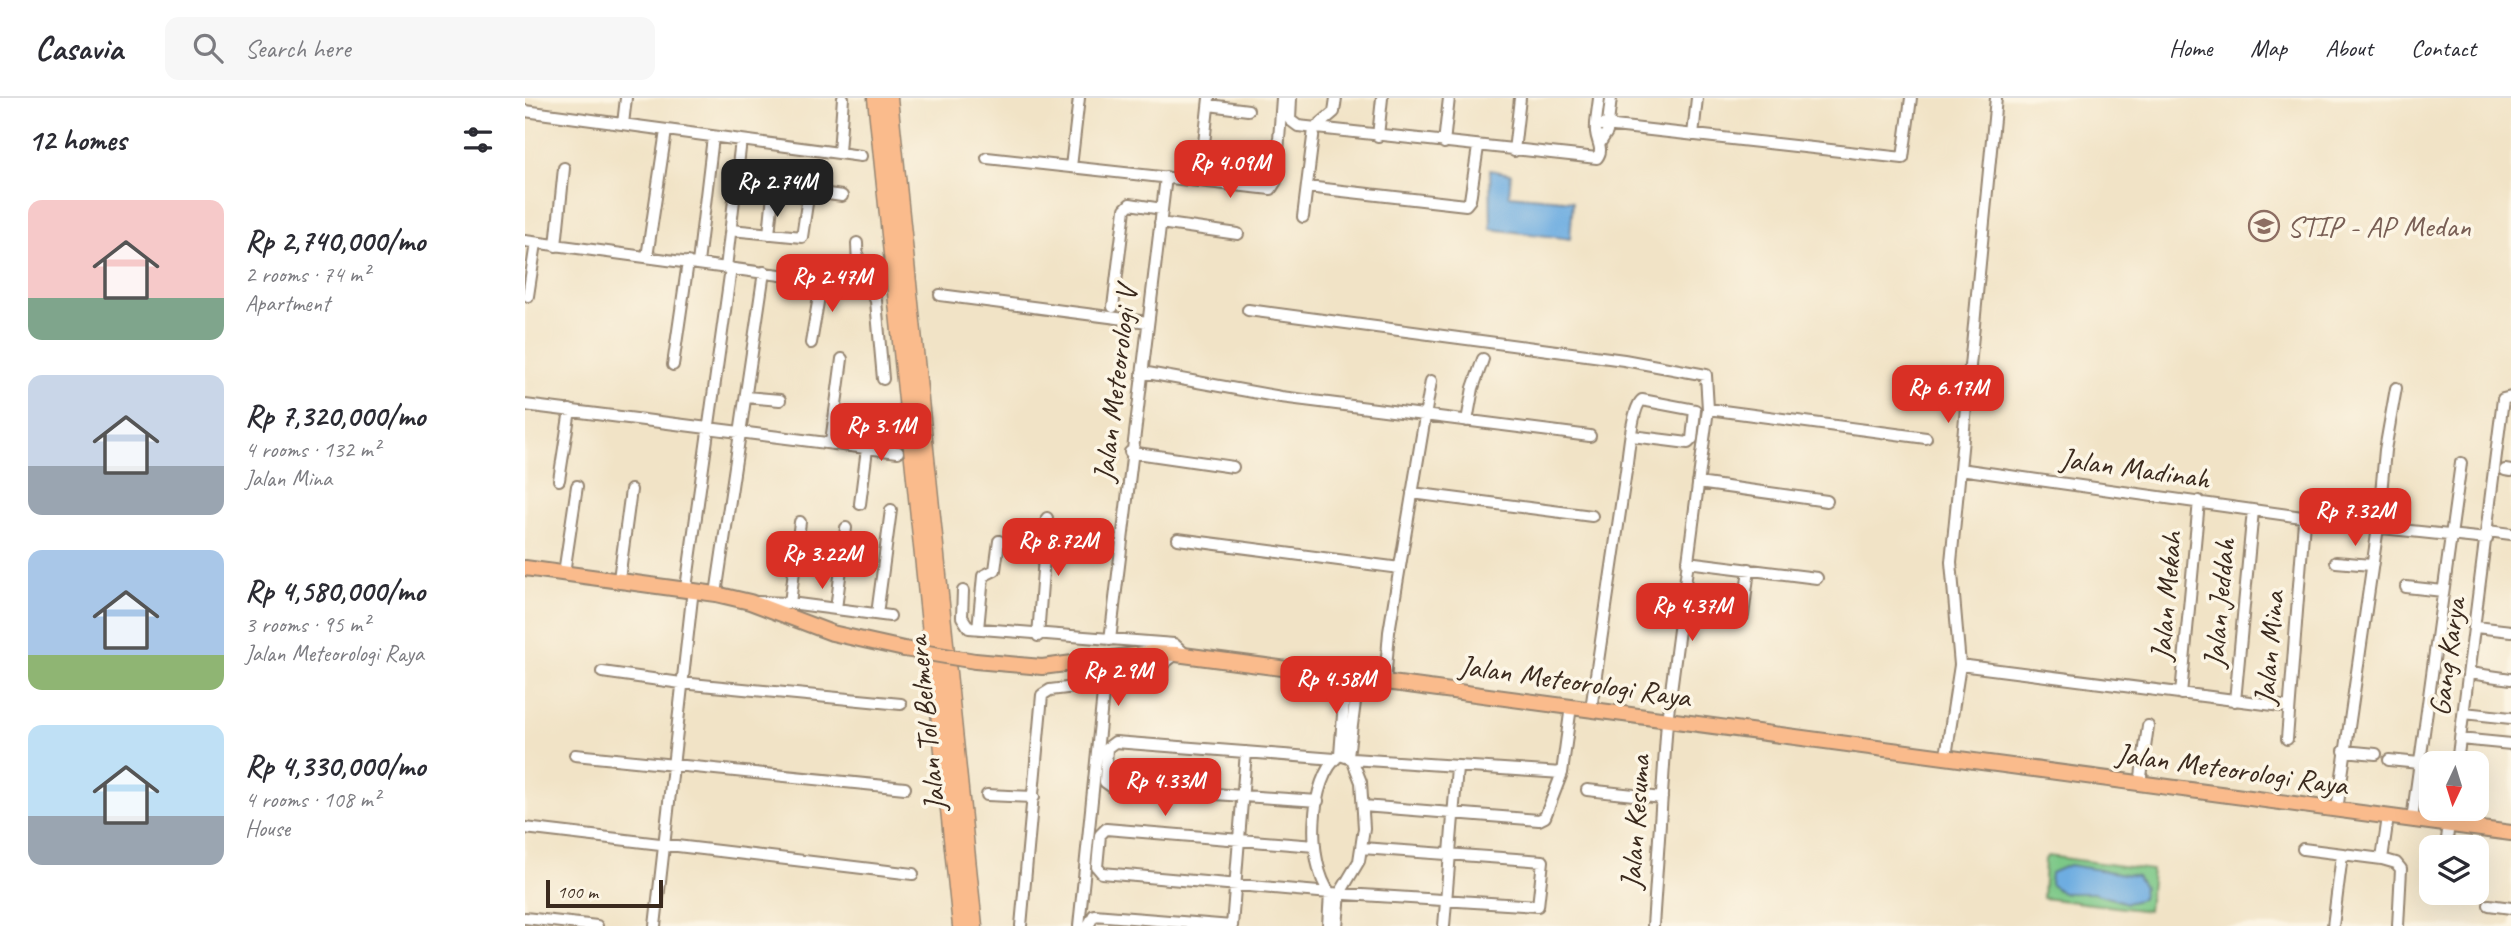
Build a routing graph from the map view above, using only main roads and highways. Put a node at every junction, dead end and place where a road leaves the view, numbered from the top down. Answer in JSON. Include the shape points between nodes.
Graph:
{"nodes":[{"id":1,"x":876,"y":98,"type":"edge"},
{"id":2,"x":889,"y":98,"type":"edge"},
{"id":3,"x":525,"y":568,"type":"edge"},
{"id":4,"x":2511,"y":832,"type":"edge"},
{"id":5,"x":961,"y":926,"type":"edge"},
{"id":6,"x":974,"y":926,"type":"edge"}],
"edges":[{"from":1,"to":5,"type":"highway","name":"Jalan Tol Belmera"},
{"from":2,"to":6,"type":"highway","name":"Jalan Tol Belmera"},
{"from":3,"to":4,"type":"main road","name":"Jalan Meteorologi Raya","bridge":true,"via":[[716,594],[750,602],[832,634],[975,661],[1042,667],[1151,653],[1181,654]]}]}
